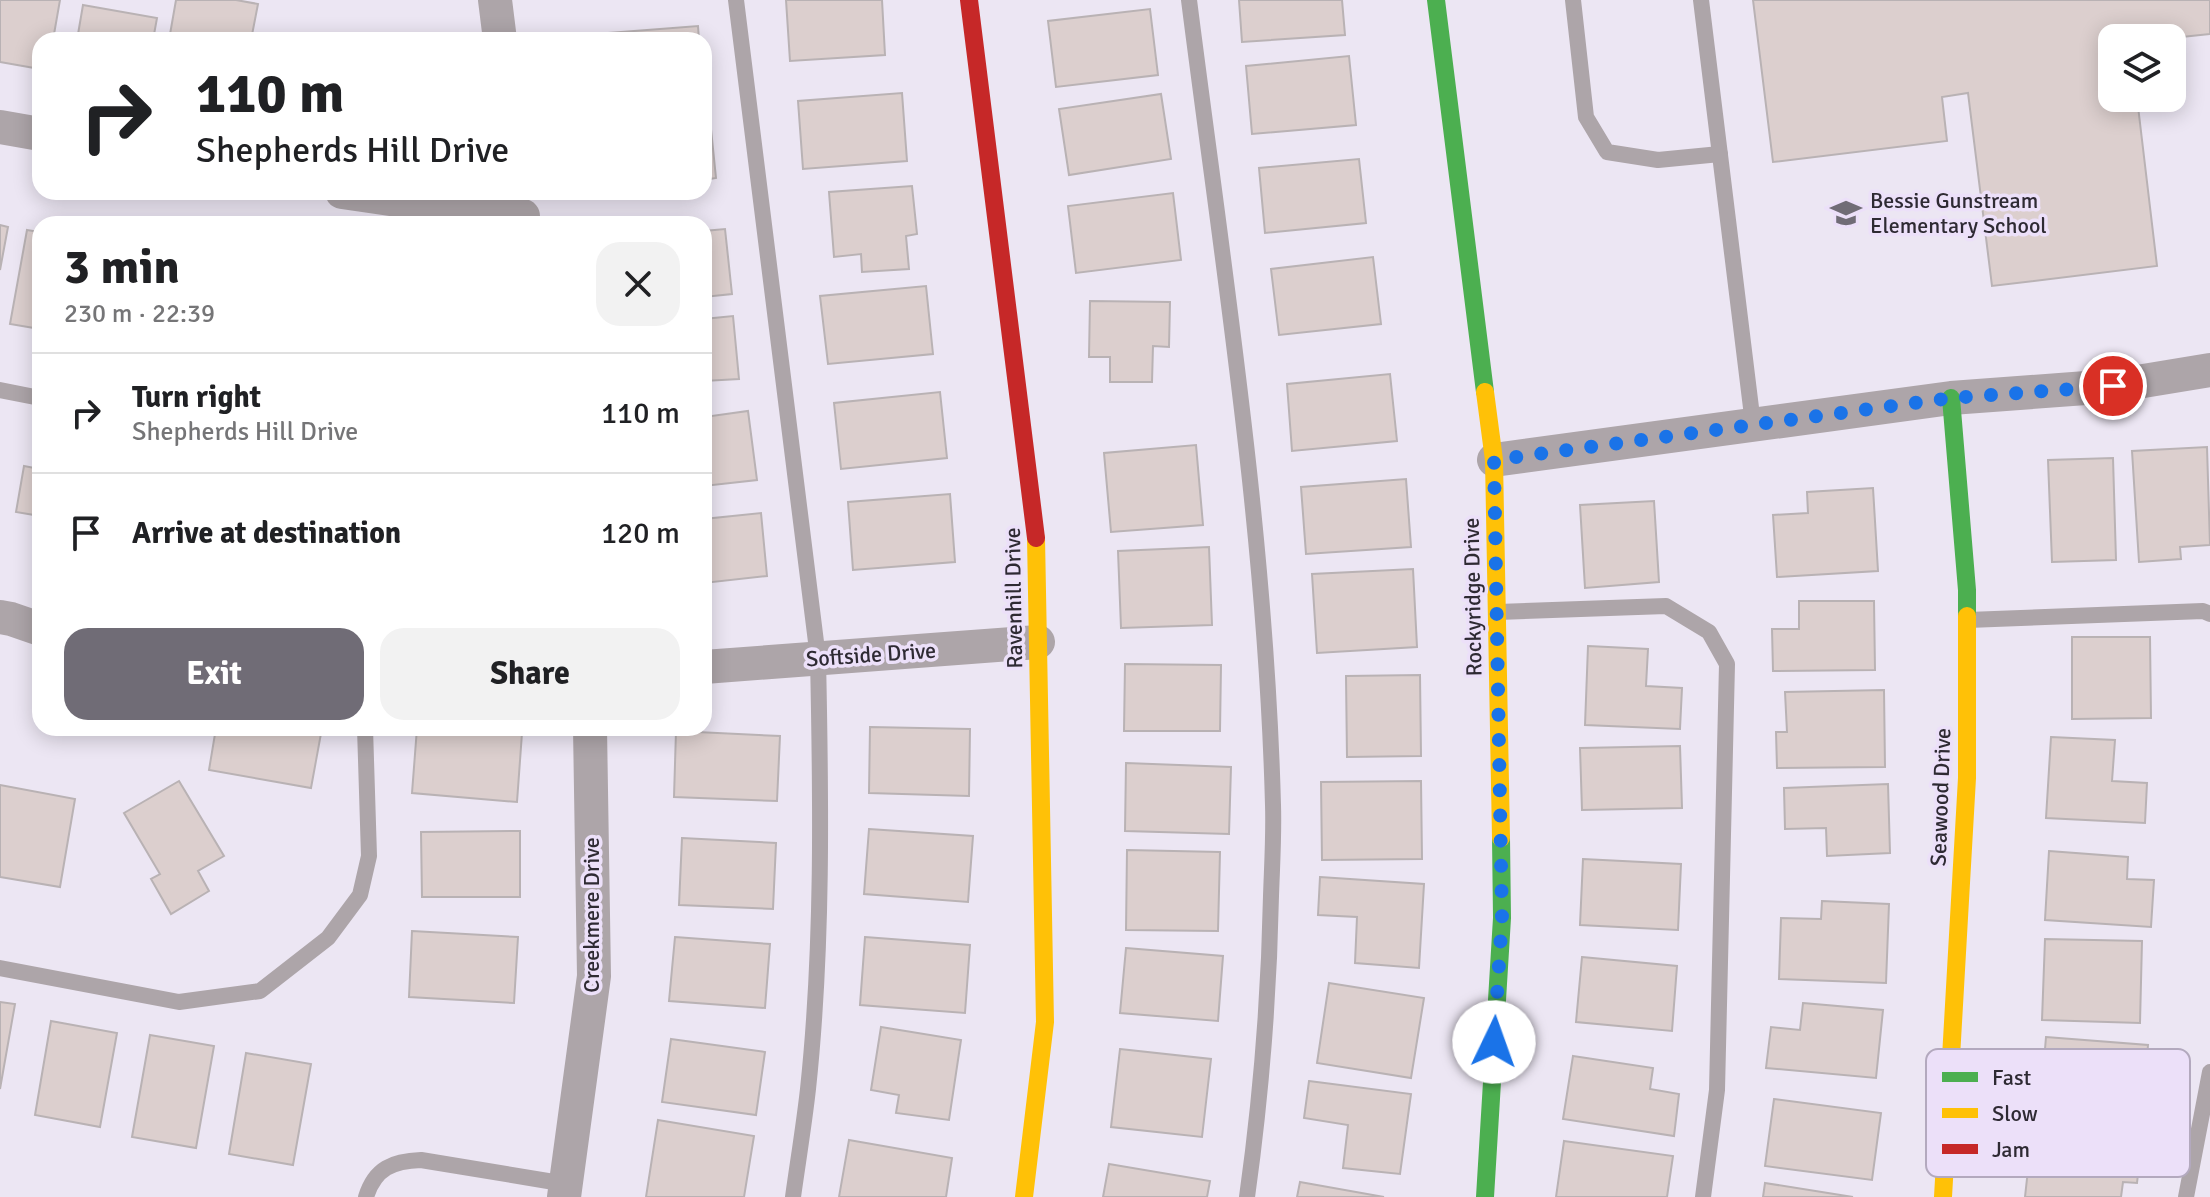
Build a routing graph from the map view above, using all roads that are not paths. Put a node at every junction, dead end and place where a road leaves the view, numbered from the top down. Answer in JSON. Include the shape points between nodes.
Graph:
{"nodes":[{"id":1,"x":495,"y":0,"type":"edge"},
{"id":2,"x":736,"y":0,"type":"edge"},
{"id":3,"x":969,"y":0,"type":"edge"},
{"id":4,"x":1189,"y":0,"type":"edge"},
{"id":5,"x":1436,"y":0,"type":"edge"},
{"id":6,"x":1573,"y":0,"type":"edge"},
{"id":7,"x":1701,"y":0,"type":"edge"},
{"id":8,"x":499,"y":32,"type":"edge"},
{"id":9,"x":0,"y":127,"type":"edge"},
{"id":10,"x":32,"y":133,"type":"edge"},
{"id":11,"x":1720,"y":154,"type":"junction"},
{"id":12,"x":397,"y":200,"type":"edge"},
{"id":13,"x":523,"y":211,"type":"edge"},
{"id":14,"x":2210,"y":370,"type":"edge"},
{"id":15,"x":0,"y":390,"type":"edge"},
{"id":16,"x":32,"y":396,"type":"edge"},
{"id":17,"x":1951,"y":398,"type":"junction"},
{"id":18,"x":1753,"y":424,"type":"junction"},
{"id":19,"x":1494,"y":460,"type":"junction"},
{"id":20,"x":1496,"y":612,"type":"junction"},
{"id":21,"x":2210,"y":614,"type":"edge"},
{"id":22,"x":0,"y":617,"type":"edge"},
{"id":23,"x":1967,"y":620,"type":"junction"},
{"id":24,"x":32,"y":626,"type":"edge"},
{"id":25,"x":1038,"y":642,"type":"junction"},
{"id":26,"x":818,"y":658,"type":"junction"},
{"id":27,"x":712,"y":666,"type":"edge"},
{"id":28,"x":365,"y":736,"type":"edge"},
{"id":29,"x":590,"y":736,"type":"edge"},
{"id":30,"x":0,"y":968,"type":"edge"},
{"id":31,"x":1951,"y":1049,"type":"edge"},
{"id":32,"x":2210,"y":1072,"type":"edge"},
{"id":33,"x":2190,"y":1176,"type":"edge"},
{"id":34,"x":1944,"y":1177,"type":"edge"},
{"id":35,"x":2190,"y":1177,"type":"edge"},
{"id":36,"x":565,"y":1190,"type":"edge"},
{"id":37,"x":366,"y":1197,"type":"edge"},
{"id":38,"x":793,"y":1197,"type":"edge"},
{"id":39,"x":1024,"y":1197,"type":"edge"},
{"id":40,"x":1247,"y":1197,"type":"edge"},
{"id":41,"x":1485,"y":1197,"type":"edge"},
{"id":42,"x":1703,"y":1197,"type":"edge"},
{"id":43,"x":1943,"y":1197,"type":"edge"},
{"id":44,"x":2186,"y":1197,"type":"edge"}],
"edges":[{"from":1,"to":8,"type":"street"},
{"from":2,"to":26,"type":"lane"},
{"from":3,"to":25,"type":"street","name":"Ravenhill Drive","via":[[1036,525]]},
{"from":4,"to":40,"type":"lane","via":[[1252,484],[1268,672],[1273,809],[1269,983]]},
{"from":5,"to":19,"type":"street","name":"Rockyridge Drive"},
{"from":6,"to":11,"type":"lane","via":[[1586,117],[1607,152],[1658,160]]},
{"from":7,"to":11,"type":"lane"},
{"from":9,"to":10,"type":"street"},
{"from":11,"to":18,"type":"lane"},
{"from":12,"to":13,"type":"street","via":[[486,213]]},
{"from":14,"to":17,"type":"street","via":[[2113,386]]},
{"from":15,"to":16,"type":"lane"},
{"from":17,"to":18,"type":"street"},
{"from":17,"to":23,"type":"street","name":"Seawood Drive"},
{"from":18,"to":19,"type":"street"},
{"from":19,"to":20,"type":"street","name":"Rockyridge Drive"},
{"from":20,"to":41,"type":"street","name":"Rockyridge Drive","via":[[1502,918]]},
{"from":20,"to":42,"type":"lane","via":[[1666,606],[1709,632],[1727,664],[1717,1090]]},
{"from":21,"to":23,"type":"lane"},
{"from":22,"to":24,"type":"street"},
{"from":23,"to":31,"type":"street","name":"Seawood Drive","via":[[1967,778]]},
{"from":25,"to":26,"type":"street","name":"Softside Drive"},
{"from":25,"to":39,"type":"street","name":"Ravenhill Drive","via":[[1045,1022]]},
{"from":26,"to":27,"type":"street","name":"Softside Drive"},
{"from":26,"to":38,"type":"lane","via":[[815,990]]},
{"from":28,"to":30,"type":"lane","via":[[369,856],[360,895],[328,938],[260,991],[179,1002]]},
{"from":29,"to":36,"type":"street","name":"Creekmere Drive","via":[[594,976]]},
{"from":32,"to":33,"type":"lane"},
{"from":34,"to":43,"type":"street","name":"Seawood Drive"},
{"from":35,"to":44,"type":"lane"},
{"from":36,"to":37,"type":"lane","via":[[421,1160],[387,1167]]}]}
